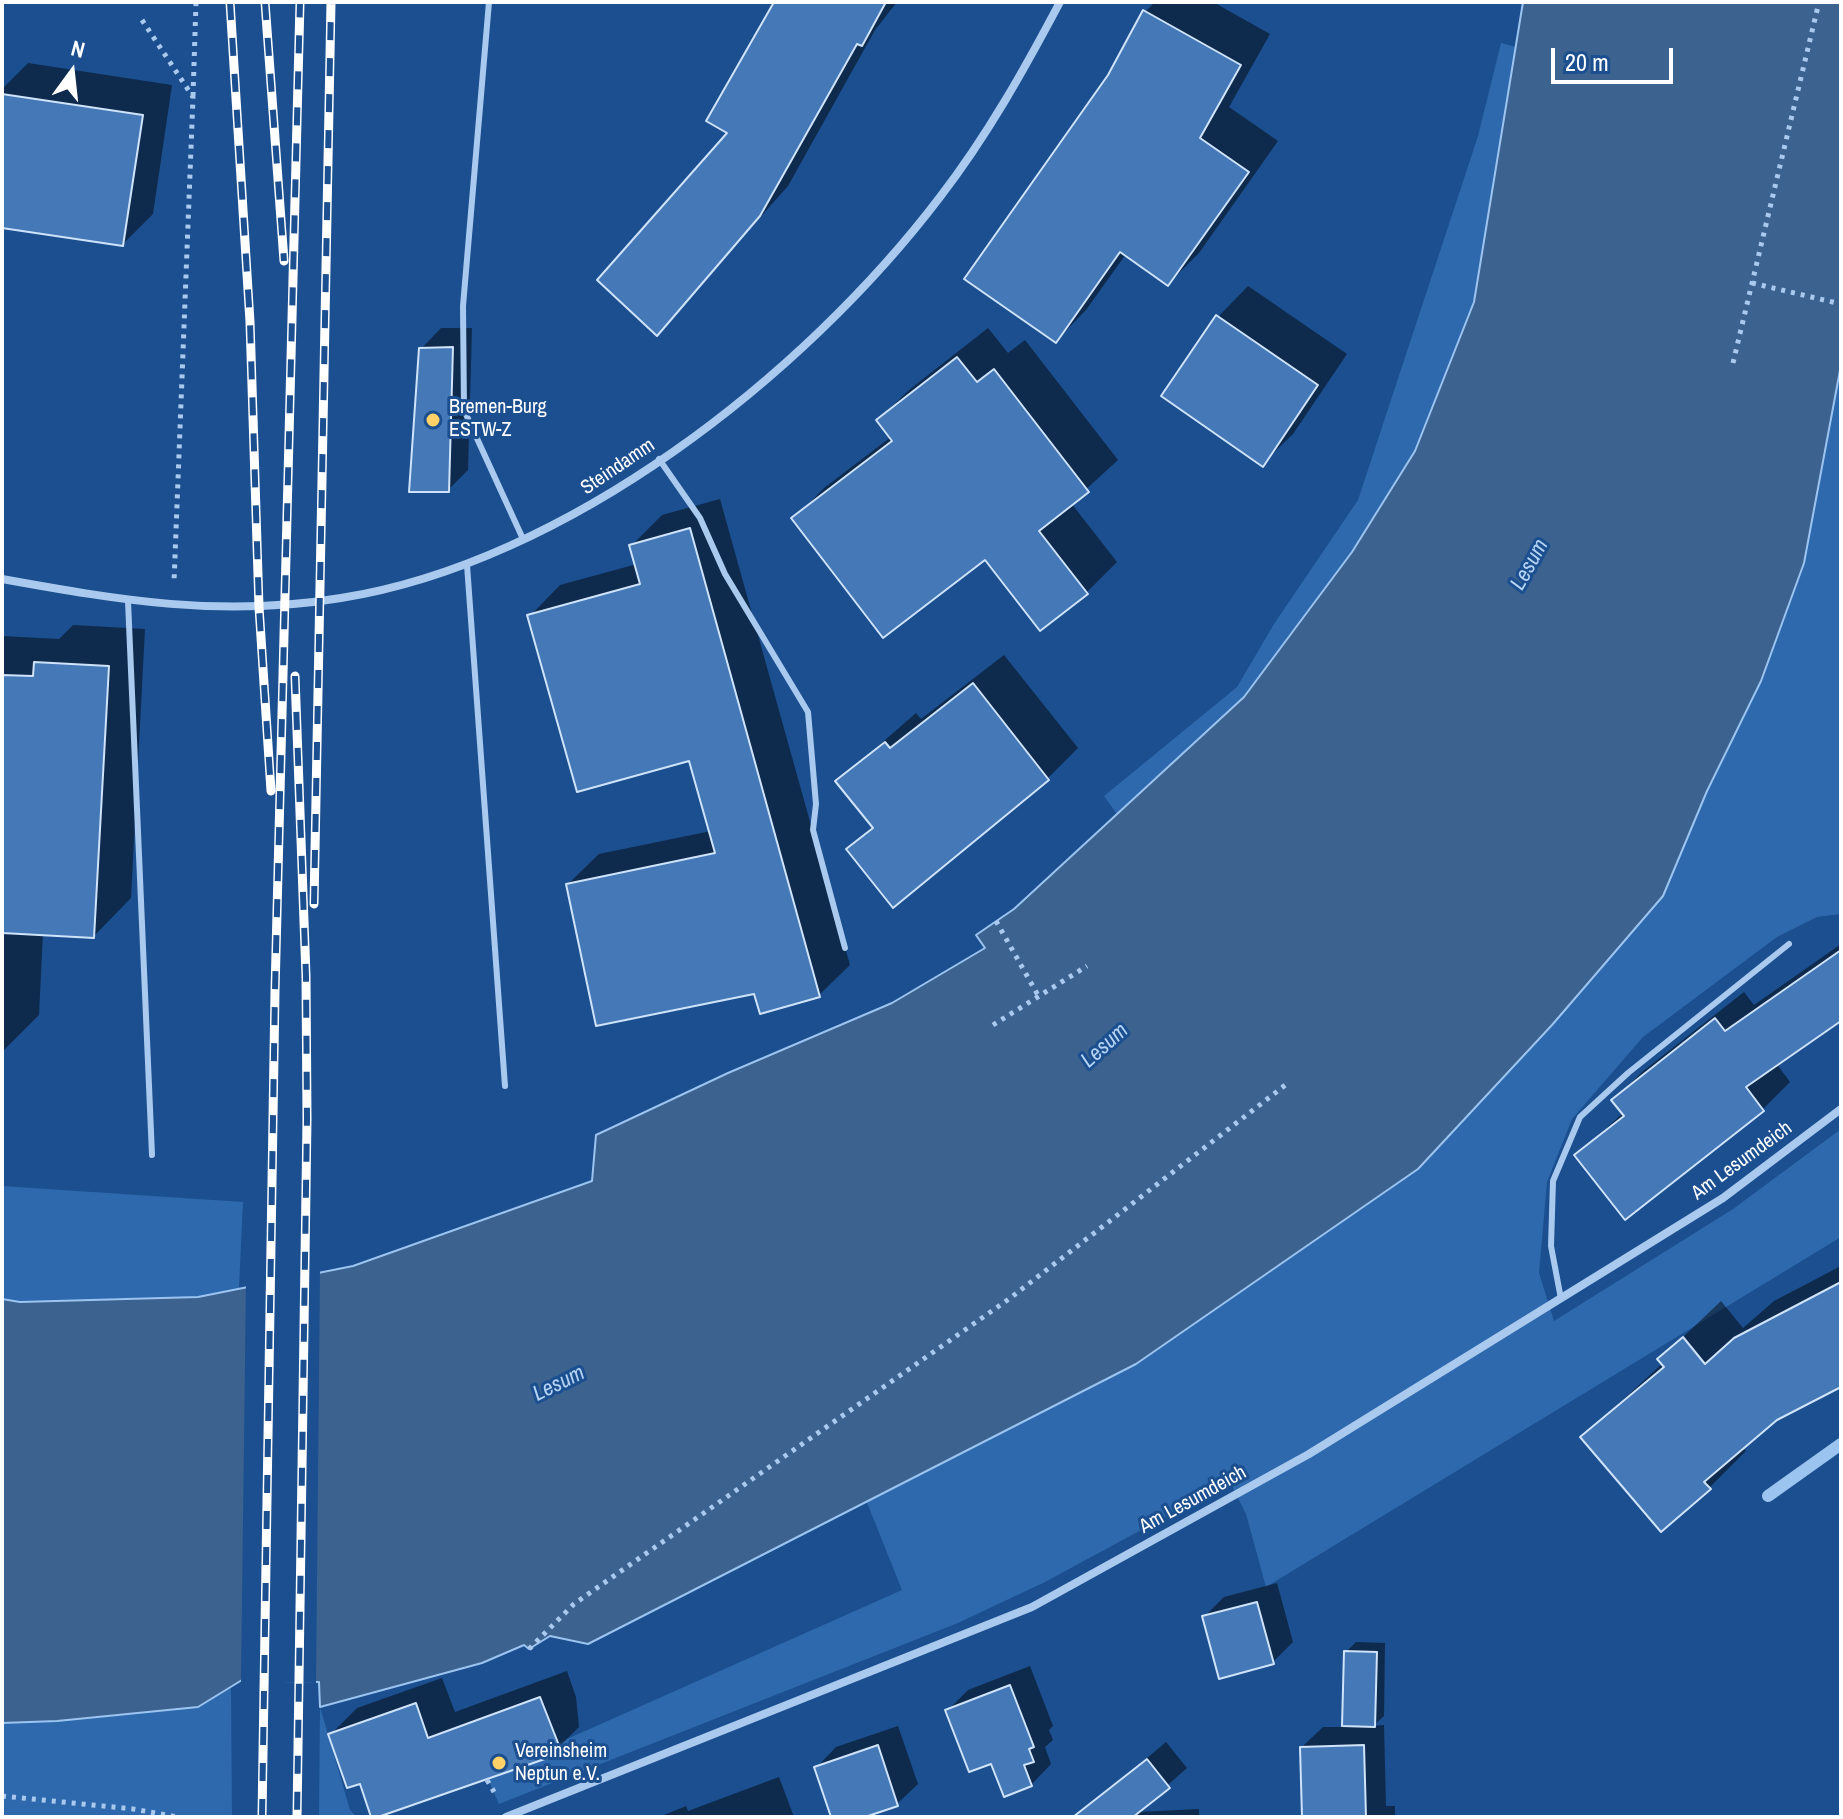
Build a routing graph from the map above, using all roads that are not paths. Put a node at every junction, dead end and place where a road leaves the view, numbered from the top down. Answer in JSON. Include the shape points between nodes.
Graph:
{"nodes":[{"id":1,"x":489,"y":2,"type":"edge"},
{"id":2,"x":1060,"y":2,"type":"edge"},
{"id":3,"x":659,"y":459,"type":"junction"},
{"id":4,"x":523,"y":539,"type":"junction"},
{"id":5,"x":467,"y":565,"type":"junction"},
{"id":6,"x":2,"y":579,"type":"edge"},
{"id":7,"x":128,"y":601,"type":"junction"},
{"id":8,"x":1789,"y":944,"type":"dead end"},
{"id":9,"x":845,"y":948,"type":"dead end"},
{"id":10,"x":505,"y":1086,"type":"dead end"},
{"id":11,"x":1841,"y":1109,"type":"edge"},
{"id":12,"x":152,"y":1155,"type":"dead end"},
{"id":13,"x":1561,"y":1299,"type":"junction"},
{"id":14,"x":506,"y":1817,"type":"edge"}],
"edges":[{"from":1,"to":4,"type":"lane","via":[[463,306],[464,410]]},
{"from":2,"to":3,"type":"street","name":"Steindamm","via":[[1008,100],[940,198],[877,272],[815,335]]},
{"from":3,"to":4,"type":"street","name":"Steindamm","via":[[585,509]]},
{"from":3,"to":9,"type":"lane","via":[[700,518],[725,574],[808,712],[816,804],[813,830]]},
{"from":4,"to":5,"type":"street","name":"Steindamm"},
{"from":5,"to":7,"type":"street","name":"Steindamm","via":[[341,598],[259,607]]},
{"from":5,"to":10,"type":"lane"},
{"from":6,"to":7,"type":"street","name":"Steindamm"},
{"from":7,"to":12,"type":"lane"},
{"from":8,"to":13,"type":"lane","via":[[1580,1117],[1553,1181],[1551,1246]]},
{"from":11,"to":13,"type":"street","name":"Am Lesumdeich","via":[[1723,1198]]},
{"from":13,"to":14,"type":"street","name":"Am Lesumdeich","via":[[1309,1454],[1032,1607]]}]}
